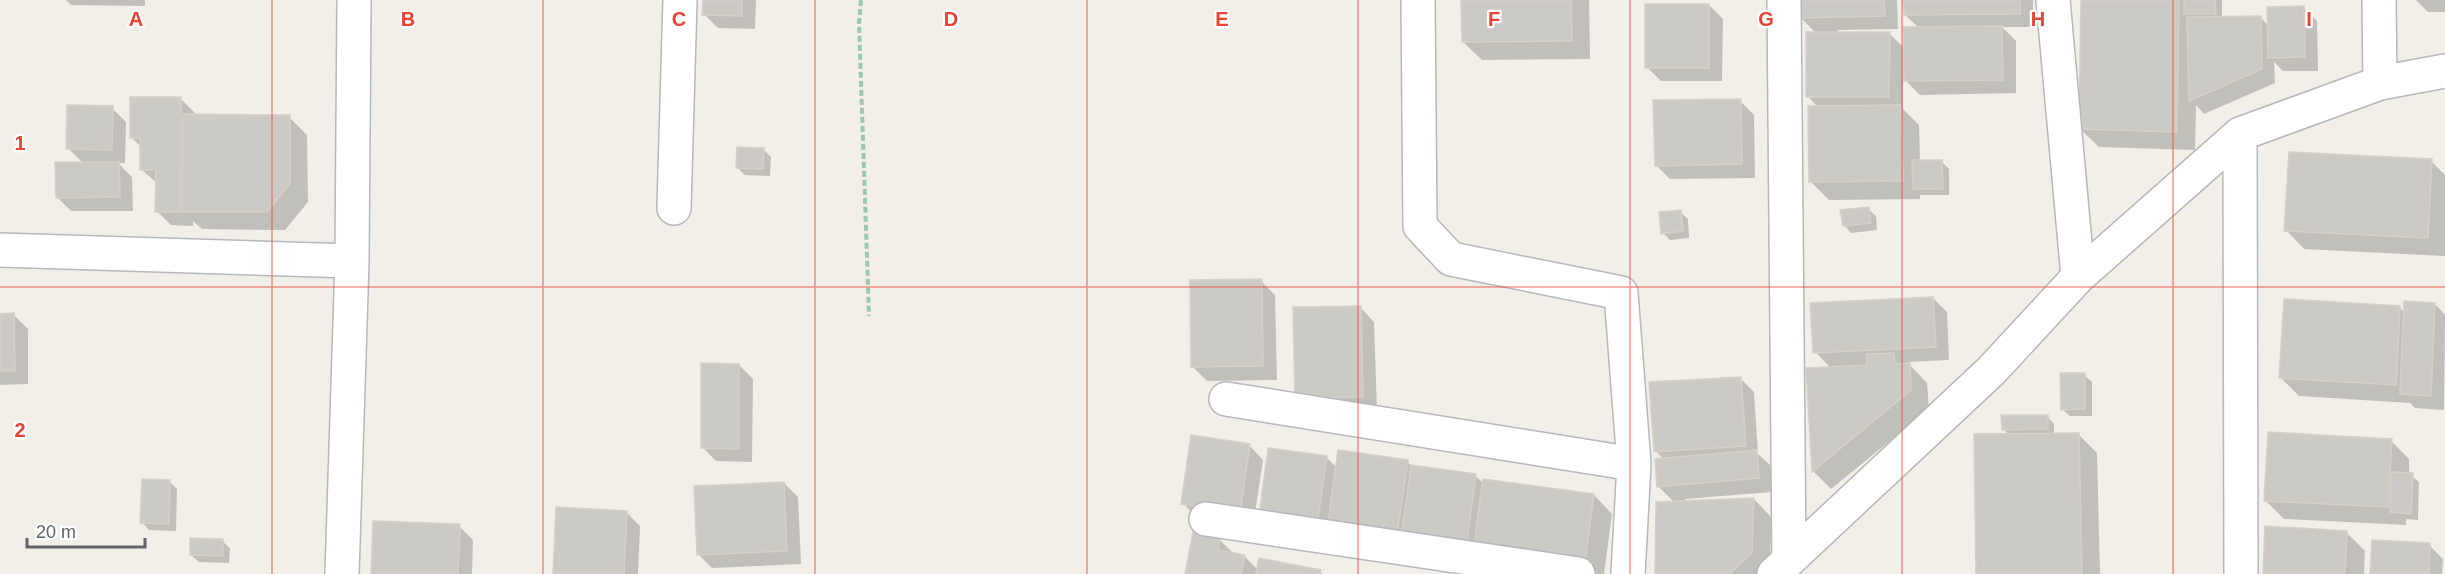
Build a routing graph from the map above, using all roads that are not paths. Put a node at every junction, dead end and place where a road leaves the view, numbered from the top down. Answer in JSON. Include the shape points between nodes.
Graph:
{"nodes":[{"id":1,"x":354,"y":0,"type":"edge"},
{"id":2,"x":680,"y":0,"type":"edge"},
{"id":3,"x":1418,"y":0,"type":"edge"},
{"id":4,"x":1784,"y":0,"type":"edge"},
{"id":5,"x":2053,"y":0,"type":"edge"},
{"id":6,"x":2379,"y":0,"type":"edge"},
{"id":7,"x":2445,"y":71,"type":"edge"},
{"id":8,"x":2380,"y":83,"type":"junction"},
{"id":9,"x":2240,"y":134,"type":"junction"},
{"id":10,"x":674,"y":208,"type":"dead end"},
{"id":11,"x":0,"y":250,"type":"edge"},
{"id":12,"x":352,"y":261,"type":"junction"},
{"id":13,"x":2078,"y":277,"type":"junction"},
{"id":14,"x":1226,"y":399,"type":"dead end"},
{"id":15,"x":1634,"y":464,"type":"junction"},
{"id":16,"x":1206,"y":519,"type":"dead end"},
{"id":17,"x":1782,"y":567,"type":"edge"},
{"id":18,"x":342,"y":574,"type":"edge"},
{"id":19,"x":1578,"y":574,"type":"edge"},
{"id":20,"x":1628,"y":574,"type":"edge"},
{"id":21,"x":2241,"y":574,"type":"edge"}],
"edges":[{"from":1,"to":12,"type":"street"},
{"from":2,"to":10,"type":"street"},
{"from":3,"to":15,"type":"street","via":[[1420,226],[1451,260],[1620,293]]},
{"from":4,"to":17,"type":"street"},
{"from":5,"to":13,"type":"street"},
{"from":6,"to":8,"type":"street"},
{"from":7,"to":8,"type":"street"},
{"from":8,"to":9,"type":"street"},
{"from":9,"to":13,"type":"street"},
{"from":9,"to":21,"type":"street"},
{"from":11,"to":12,"type":"street"},
{"from":12,"to":18,"type":"street"},
{"from":13,"to":17,"type":"street","via":[[1992,370]]},
{"from":14,"to":15,"type":"street"},
{"from":15,"to":20,"type":"street"},
{"from":16,"to":19,"type":"street"}]}
